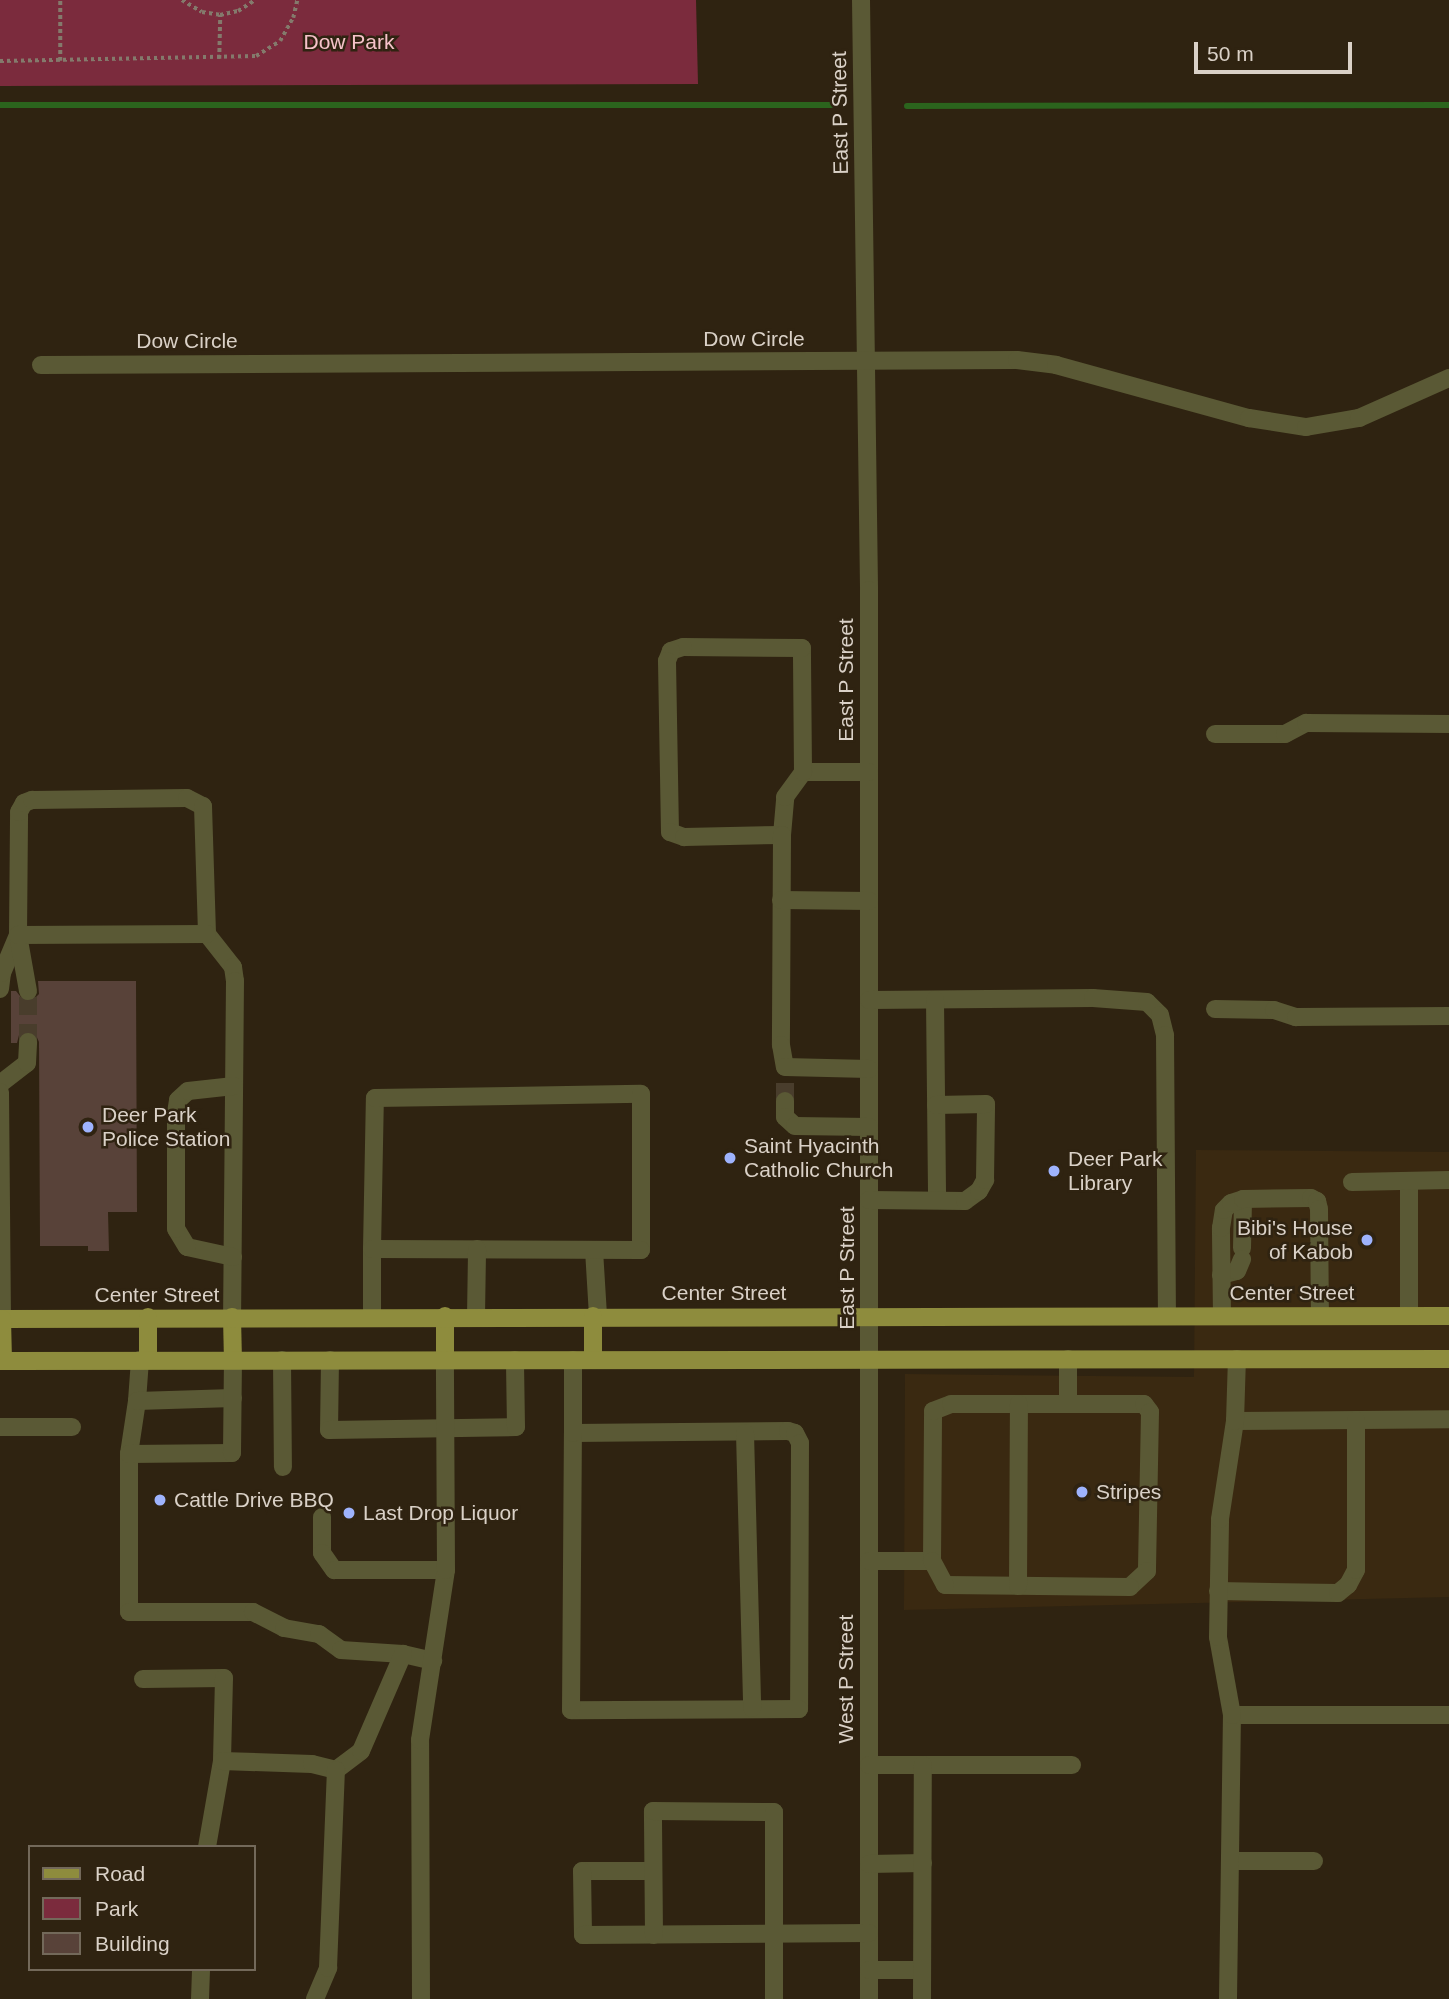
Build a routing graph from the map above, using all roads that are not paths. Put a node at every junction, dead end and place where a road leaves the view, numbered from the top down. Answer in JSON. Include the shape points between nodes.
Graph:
{"nodes":[{"id":1,"x":861,"y":0,"type":"edge"},
{"id":2,"x":865,"y":362,"type":"junction"},
{"id":3,"x":41,"y":365,"type":"dead end"},
{"id":4,"x":1449,"y":378,"type":"edge"},
{"id":5,"x":1449,"y":724,"type":"edge"},
{"id":6,"x":1214,"y":734,"type":"dead end"},
{"id":7,"x":803,"y":772,"type":"junction"},
{"id":8,"x":869,"y":772,"type":"junction"},
{"id":9,"x":782,"y":835,"type":"junction"},
{"id":10,"x":781,"y":900,"type":"junction"},
{"id":11,"x":869,"y":901,"type":"junction"},
{"id":12,"x":207,"y":934,"type":"junction"},
{"id":13,"x":18,"y":935,"type":"junction"},
{"id":14,"x":0,"y":989,"type":"edge"},
{"id":15,"x":28,"y":991,"type":"tunnel mouth"},
{"id":16,"x":869,"y":1000,"type":"junction"},
{"id":17,"x":935,"y":1000,"type":"junction"},
{"id":18,"x":1215,"y":1009,"type":"dead end"},
{"id":19,"x":1449,"y":1016,"type":"edge"},
{"id":20,"x":28,"y":1042,"type":"tunnel mouth"},
{"id":21,"x":869,"y":1069,"type":"junction"},
{"id":22,"x":0,"y":1084,"type":"edge"},
{"id":23,"x":234,"y":1086,"type":"junction"},
{"id":24,"x":0,"y":1092,"type":"edge"},
{"id":25,"x":785,"y":1101,"type":"tunnel mouth"},
{"id":26,"x":936,"y":1105,"type":"junction"},
{"id":27,"x":869,"y":1127,"type":"junction"},
{"id":28,"x":1449,"y":1180,"type":"edge"},
{"id":29,"x":1409,"y":1181,"type":"junction"},
{"id":30,"x":1352,"y":1182,"type":"dead end"},
{"id":31,"x":1243,"y":1199,"type":"junction"},
{"id":32,"x":869,"y":1200,"type":"junction"},
{"id":33,"x":937,"y":1200,"type":"junction"},
{"id":34,"x":372,"y":1249,"type":"junction"},
{"id":35,"x":477,"y":1250,"type":"junction"},
{"id":36,"x":594,"y":1250,"type":"junction"},
{"id":37,"x":233,"y":1257,"type":"junction"},
{"id":38,"x":1222,"y":1275,"type":"junction"},
{"id":39,"x":870,"y":1315,"type":"junction"},
{"id":40,"x":372,"y":1316,"type":"junction"},
{"id":41,"x":444,"y":1316,"type":"junction"},
{"id":42,"x":476,"y":1316,"type":"junction"},
{"id":43,"x":595,"y":1316,"type":"junction"},
{"id":44,"x":1167,"y":1316,"type":"junction"},
{"id":45,"x":1222,"y":1316,"type":"junction"},
{"id":46,"x":1320,"y":1316,"type":"junction"},
{"id":47,"x":1409,"y":1316,"type":"junction"},
{"id":48,"x":1449,"y":1316,"type":"edge"},
{"id":49,"x":148,"y":1317,"type":"junction"},
{"id":50,"x":232,"y":1317,"type":"junction"},
{"id":51,"x":1,"y":1320,"type":"edge"},
{"id":52,"x":1068,"y":1359,"type":"junction"},
{"id":53,"x":1237,"y":1359,"type":"junction"},
{"id":54,"x":1449,"y":1359,"type":"edge"},
{"id":55,"x":144,"y":1360,"type":"junction"},
{"id":56,"x":233,"y":1360,"type":"junction"},
{"id":57,"x":282,"y":1360,"type":"junction"},
{"id":58,"x":330,"y":1360,"type":"junction"},
{"id":59,"x":445,"y":1360,"type":"junction"},
{"id":60,"x":515,"y":1360,"type":"junction"},
{"id":61,"x":573,"y":1360,"type":"junction"},
{"id":62,"x":593,"y":1360,"type":"junction"},
{"id":63,"x":870,"y":1360,"type":"junction"},
{"id":64,"x":2,"y":1361,"type":"edge"},
{"id":65,"x":233,"y":1398,"type":"junction"},
{"id":66,"x":137,"y":1401,"type":"junction"},
{"id":67,"x":1019,"y":1404,"type":"junction"},
{"id":68,"x":1068,"y":1404,"type":"junction"},
{"id":69,"x":1449,"y":1419,"type":"edge"},
{"id":70,"x":1356,"y":1420,"type":"junction"},
{"id":71,"x":1235,"y":1421,"type":"junction"},
{"id":72,"x":0,"y":1427,"type":"edge"},
{"id":73,"x":72,"y":1427,"type":"dead end"},
{"id":74,"x":445,"y":1429,"type":"junction"},
{"id":75,"x":573,"y":1433,"type":"junction"},
{"id":76,"x":745,"y":1433,"type":"junction"},
{"id":77,"x":129,"y":1454,"type":"junction"},
{"id":78,"x":284,"y":1467,"type":"dead end"},
{"id":79,"x":322,"y":1517,"type":"dead end"},
{"id":80,"x":869,"y":1561,"type":"junction"},
{"id":81,"x":932,"y":1561,"type":"junction"},
{"id":82,"x":446,"y":1570,"type":"junction"},
{"id":83,"x":1018,"y":1586,"type":"junction"},
{"id":84,"x":1218,"y":1591,"type":"junction"},
{"id":85,"x":403,"y":1654,"type":"junction"},
{"id":86,"x":433,"y":1661,"type":"junction"},
{"id":87,"x":143,"y":1679,"type":"dead end"},
{"id":88,"x":752,"y":1708,"type":"junction"},
{"id":89,"x":1232,"y":1715,"type":"junction"},
{"id":90,"x":1449,"y":1715,"type":"edge"},
{"id":91,"x":222,"y":1761,"type":"junction"},
{"id":92,"x":869,"y":1765,"type":"junction"},
{"id":93,"x":923,"y":1765,"type":"junction"},
{"id":94,"x":1072,"y":1765,"type":"dead end"},
{"id":95,"x":336,"y":1770,"type":"junction"},
{"id":96,"x":207,"y":1845,"type":"edge"},
{"id":97,"x":1230,"y":1861,"type":"junction"},
{"id":98,"x":1314,"y":1861,"type":"dead end"},
{"id":99,"x":923,"y":1863,"type":"junction"},
{"id":100,"x":869,"y":1864,"type":"junction"},
{"id":101,"x":653,"y":1871,"type":"junction"},
{"id":102,"x":869,"y":1933,"type":"junction"},
{"id":103,"x":774,"y":1934,"type":"junction"},
{"id":104,"x":654,"y":1935,"type":"junction"},
{"id":105,"x":869,"y":1970,"type":"junction"},
{"id":106,"x":922,"y":1970,"type":"junction"},
{"id":107,"x":201,"y":1971,"type":"edge"},
{"id":108,"x":200,"y":1999,"type":"edge"},
{"id":109,"x":315,"y":1999,"type":"edge"},
{"id":110,"x":421,"y":1999,"type":"edge"},
{"id":111,"x":774,"y":1999,"type":"edge"},
{"id":112,"x":869,"y":1999,"type":"edge"},
{"id":113,"x":922,"y":1999,"type":"edge"},
{"id":114,"x":1228,"y":1999,"type":"edge"}],
"edges":[{"from":1,"to":2,"type":"street","name":"East P Street"},
{"from":2,"to":3,"type":"street","name":"Dow Circle"},
{"from":2,"to":4,"type":"street","name":"Dow Circle","via":[[1017,360],[1056,365],[1249,418],[1306,427],[1359,418]]},
{"from":2,"to":8,"type":"street","name":"East P Street"},
{"from":5,"to":6,"type":"street","via":[[1306,723],[1285,734]]},
{"from":7,"to":8,"type":"street"},
{"from":7,"to":9,"type":"street","via":[[785,797]]},
{"from":7,"to":9,"type":"street","via":[[802,648],[671,650],[667,660],[670,832],[684,837]]},
{"from":8,"to":11,"type":"street","name":"East P Street"},
{"from":9,"to":10,"type":"street"},
{"from":10,"to":11,"type":"street"},
{"from":10,"to":21,"type":"street","via":[[785,1071]]},
{"from":11,"to":16,"type":"street","name":"East P Street"},
{"from":12,"to":13,"type":"street"},
{"from":12,"to":13,"type":"street","via":[[205,812],[198,802],[187,798],[27,800],[19,812]]},
{"from":12,"to":23,"type":"street","via":[[233,967]]},
{"from":13,"to":14,"type":"street"},
{"from":13,"to":15,"type":"street"},
{"from":16,"to":17,"type":"street"},
{"from":16,"to":21,"type":"street","name":"East P Street"},
{"from":17,"to":26,"type":"street"},
{"from":17,"to":44,"type":"street","via":[[1093,998],[1147,1002],[1160,1015],[1165,1035]]},
{"from":18,"to":19,"type":"street","via":[[1274,1010],[1296,1017]]},
{"from":20,"to":22,"type":"street","via":[[27,1063]]},
{"from":21,"to":27,"type":"street","name":"East P Street"},
{"from":23,"to":37,"type":"street"},
{"from":23,"to":37,"type":"street","via":[[188,1091],[178,1100],[176,1113],[176,1229],[187,1247]]},
{"from":24,"to":51,"type":"street"},
{"from":25,"to":27,"type":"street","via":[[785,1117],[795,1126]]},
{"from":26,"to":33,"type":"street"},
{"from":26,"to":33,"type":"street","via":[[986,1104],[985,1180],[965,1201]]},
{"from":27,"to":32,"type":"street","name":"East P Street"},
{"from":28,"to":29,"type":"street"},
{"from":29,"to":30,"type":"street"},
{"from":29,"to":47,"type":"street"},
{"from":31,"to":38,"type":"street","via":[[1224,1210]]},
{"from":31,"to":38,"type":"street","via":[[1242,1254],[1237,1271]]},
{"from":31,"to":46,"type":"street","via":[[1317,1201]]},
{"from":32,"to":33,"type":"street"},
{"from":32,"to":39,"type":"street","name":"East P Street"},
{"from":34,"to":35,"type":"street"},
{"from":34,"to":36,"type":"street","via":[[375,1098],[641,1094],[641,1250]]},
{"from":34,"to":40,"type":"street"},
{"from":35,"to":36,"type":"street"},
{"from":35,"to":42,"type":"street"},
{"from":36,"to":43,"type":"street"},
{"from":37,"to":50,"type":"street"},
{"from":38,"to":45,"type":"street"},
{"from":39,"to":43,"type":"main road","name":"Center Street"},
{"from":39,"to":44,"type":"main road","name":"Center Street"},
{"from":39,"to":63,"type":"street","name":"East P Street"},
{"from":40,"to":41,"type":"main road","name":"Center Street"},
{"from":40,"to":50,"type":"main road","name":"Center Street"},
{"from":41,"to":42,"type":"main road","name":"Center Street"},
{"from":41,"to":59,"type":"main road"},
{"from":42,"to":43,"type":"main road","name":"Center Street"},
{"from":43,"to":62,"type":"main road"},
{"from":44,"to":45,"type":"main road","name":"Center Street"},
{"from":45,"to":46,"type":"main road","name":"Center Street"},
{"from":46,"to":47,"type":"main road","name":"Center Street"},
{"from":47,"to":48,"type":"main road","name":"Center Street"},
{"from":49,"to":50,"type":"main road","name":"Center Street"},
{"from":49,"to":51,"type":"main road","name":"Center Street"},
{"from":49,"to":55,"type":"main road"},
{"from":50,"to":56,"type":"main road"},
{"from":51,"to":64,"type":"main road"},
{"from":52,"to":53,"type":"main road"},
{"from":52,"to":63,"type":"main road"},
{"from":52,"to":68,"type":"street"},
{"from":53,"to":54,"type":"main road"},
{"from":53,"to":71,"type":"street"},
{"from":55,"to":56,"type":"main road"},
{"from":55,"to":64,"type":"main road"},
{"from":55,"to":66,"type":"street"},
{"from":56,"to":57,"type":"main road"},
{"from":56,"to":65,"type":"street"},
{"from":57,"to":58,"type":"main road"},
{"from":57,"to":78,"type":"street"},
{"from":58,"to":59,"type":"main road"},
{"from":58,"to":74,"type":"street","via":[[329,1430]]},
{"from":59,"to":60,"type":"main road"},
{"from":59,"to":74,"type":"street"},
{"from":60,"to":61,"type":"main road"},
{"from":60,"to":74,"type":"street","via":[[516,1427]]},
{"from":61,"to":62,"type":"main road"},
{"from":61,"to":75,"type":"street"},
{"from":62,"to":63,"type":"main road"},
{"from":63,"to":80,"type":"street","name":"West P Street"},
{"from":65,"to":66,"type":"street"},
{"from":65,"to":77,"type":"street","via":[[232,1453]]},
{"from":66,"to":77,"type":"street"},
{"from":67,"to":68,"type":"street"},
{"from":67,"to":81,"type":"street","via":[[951,1404],[933,1411]]},
{"from":67,"to":83,"type":"street"},
{"from":68,"to":83,"type":"street","via":[[1144,1404],[1150,1412],[1147,1571],[1129,1587]]},
{"from":69,"to":70,"type":"street"},
{"from":70,"to":71,"type":"street"},
{"from":70,"to":84,"type":"street","via":[[1356,1570],[1348,1585],[1338,1592]]},
{"from":71,"to":84,"type":"street","via":[[1220,1519]]},
{"from":72,"to":73,"type":"street"},
{"from":74,"to":82,"type":"street"},
{"from":75,"to":76,"type":"street"},
{"from":75,"to":88,"type":"street","via":[[571,1710]]},
{"from":76,"to":88,"type":"street"},
{"from":76,"to":88,"type":"street","via":[[788,1431],[795,1433],[800,1443],[799,1709]]},
{"from":77,"to":85,"type":"street","via":[[128,1612],[253,1612],[284,1628],[319,1634],[341,1650]]},
{"from":79,"to":82,"type":"street","via":[[322,1553],[334,1570]]},
{"from":80,"to":81,"type":"street"},
{"from":80,"to":92,"type":"street","name":"West P Street"},
{"from":81,"to":83,"type":"street","via":[[945,1585]]},
{"from":82,"to":86,"type":"street"},
{"from":84,"to":89,"type":"street","via":[[1218,1637]]},
{"from":85,"to":86,"type":"street"},
{"from":85,"to":95,"type":"street","via":[[365,1745]]},
{"from":86,"to":110,"type":"street","via":[[420,1740]]},
{"from":87,"to":91,"type":"street","via":[[224,1678]]},
{"from":89,"to":90,"type":"street"},
{"from":89,"to":97,"type":"street"},
{"from":91,"to":95,"type":"street","via":[[312,1764]]},
{"from":91,"to":96,"type":"street"},
{"from":92,"to":93,"type":"street"},
{"from":92,"to":100,"type":"street","name":"West P Street"},
{"from":93,"to":94,"type":"street"},
{"from":93,"to":99,"type":"street"},
{"from":95,"to":109,"type":"street","via":[[328,1968]]},
{"from":97,"to":98,"type":"street"},
{"from":97,"to":114,"type":"street"},
{"from":99,"to":100,"type":"street"},
{"from":99,"to":106,"type":"street"},
{"from":100,"to":102,"type":"street","name":"West P Street"},
{"from":101,"to":103,"type":"street","via":[[653,1811],[774,1812]]},
{"from":101,"to":104,"type":"street"},
{"from":101,"to":104,"type":"street","via":[[582,1871],[583,1935]]},
{"from":102,"to":103,"type":"street"},
{"from":102,"to":105,"type":"street","name":"West P Street"},
{"from":103,"to":104,"type":"street"},
{"from":103,"to":111,"type":"street"},
{"from":105,"to":106,"type":"street"},
{"from":105,"to":112,"type":"street","name":"West P Street"},
{"from":106,"to":113,"type":"street"},
{"from":107,"to":108,"type":"street"}]}
